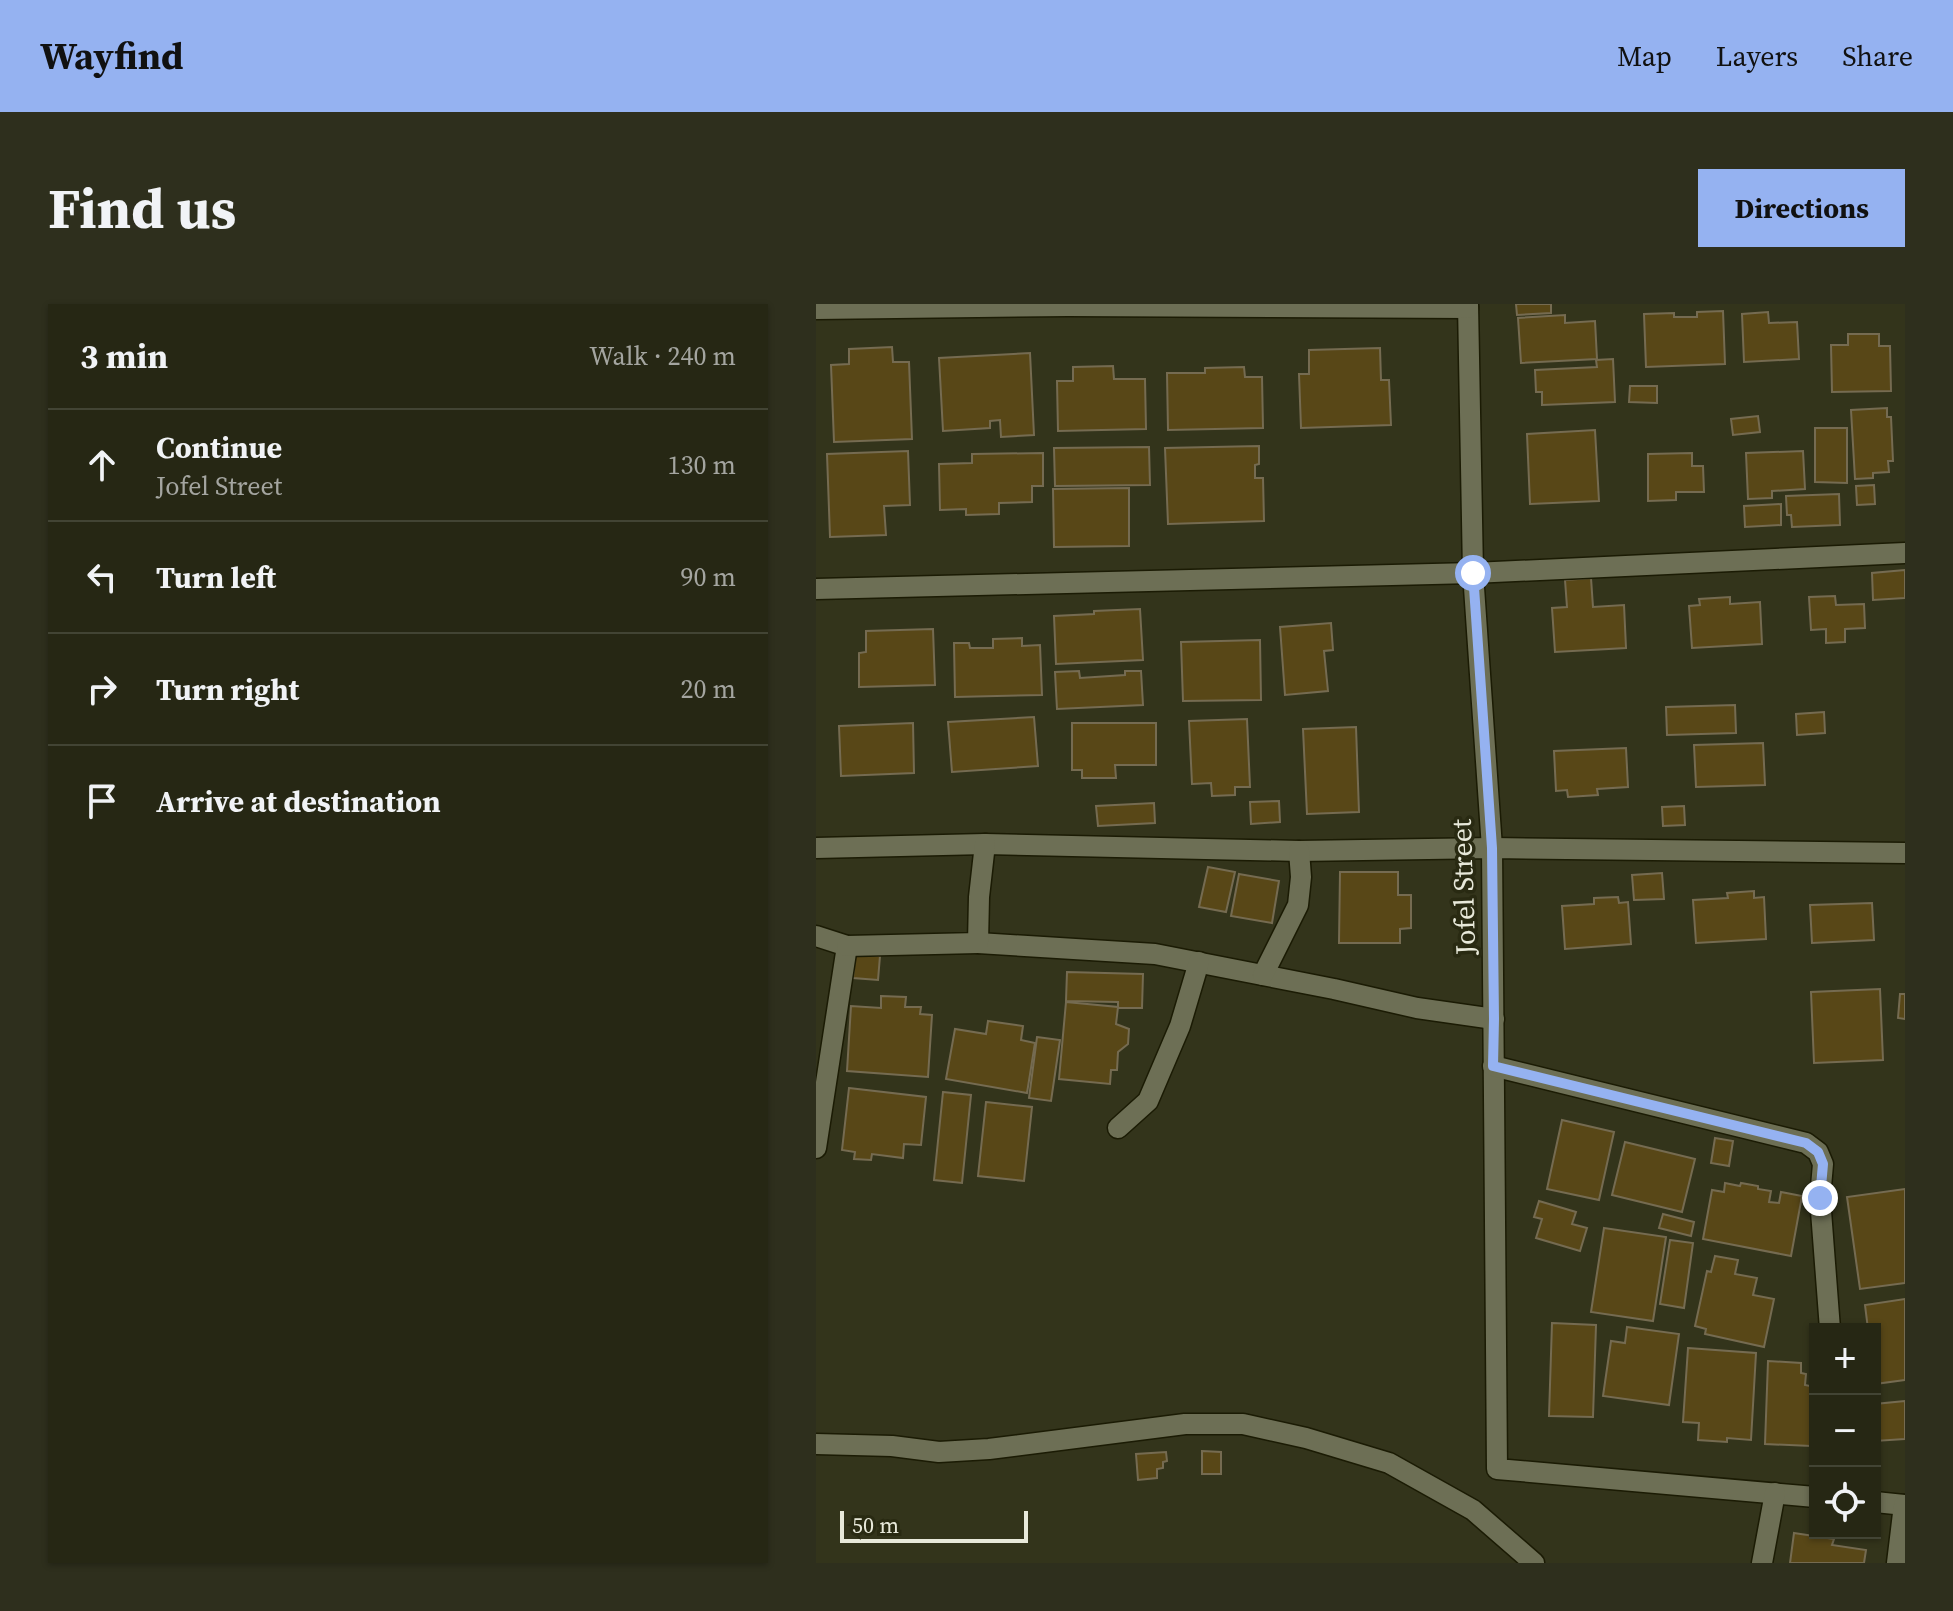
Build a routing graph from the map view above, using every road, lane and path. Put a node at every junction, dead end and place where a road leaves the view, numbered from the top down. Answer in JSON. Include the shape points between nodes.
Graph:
{"nodes":[{"id":1,"x":1468,"y":306,"type":"edge"},
{"id":2,"x":816,"y":309,"type":"edge"},
{"id":3,"x":1905,"y":553,"type":"edge"},
{"id":4,"x":1473,"y":573,"type":"junction"},
{"id":5,"x":816,"y":589,"type":"edge"},
{"id":6,"x":985,"y":844,"type":"junction"},
{"id":7,"x":816,"y":848,"type":"edge"},
{"id":8,"x":1492,"y":848,"type":"junction"},
{"id":9,"x":1299,"y":851,"type":"junction"},
{"id":10,"x":1905,"y":853,"type":"edge"},
{"id":11,"x":816,"y":936,"type":"edge"},
{"id":12,"x":978,"y":943,"type":"junction"},
{"id":13,"x":847,"y":946,"type":"junction"},
{"id":14,"x":1199,"y":962,"type":"junction"},
{"id":15,"x":1263,"y":975,"type":"junction"},
{"id":16,"x":1494,"y":1019,"type":"junction"},
{"id":17,"x":1493,"y":1066,"type":"junction"},
{"id":18,"x":1118,"y":1128,"type":"dead end"},
{"id":19,"x":816,"y":1148,"type":"edge"},
{"id":20,"x":1830,"y":1323,"type":"edge"},
{"id":21,"x":816,"y":1444,"type":"edge"},
{"id":22,"x":1775,"y":1493,"type":"junction"},
{"id":23,"x":1809,"y":1496,"type":"edge"},
{"id":24,"x":1881,"y":1503,"type":"edge"},
{"id":25,"x":1904,"y":1505,"type":"edge"},
{"id":26,"x":1534,"y":1563,"type":"edge"},
{"id":27,"x":1762,"y":1563,"type":"edge"},
{"id":28,"x":1897,"y":1563,"type":"edge"}],
"edges":[{"from":1,"to":2,"type":"street"},
{"from":1,"to":4,"type":"street","name":"Jofel Street"},
{"from":3,"to":4,"type":"street"},
{"from":4,"to":5,"type":"street"},
{"from":4,"to":8,"type":"street","name":"Jofel Street"},
{"from":6,"to":7,"type":"street"},
{"from":6,"to":9,"type":"street"},
{"from":6,"to":12,"type":"street"},
{"from":8,"to":9,"type":"street"},
{"from":8,"to":10,"type":"street"},
{"from":8,"to":16,"type":"street","name":"Jofel Street"},
{"from":9,"to":15,"type":"street","via":[[1298,905]]},
{"from":11,"to":13,"type":"street"},
{"from":12,"to":13,"type":"street"},
{"from":12,"to":14,"type":"street","via":[[1155,954]]},
{"from":13,"to":19,"type":"street"},
{"from":14,"to":15,"type":"street"},
{"from":14,"to":18,"type":"street","via":[[1180,1026],[1148,1101]]},
{"from":15,"to":16,"type":"street"},
{"from":16,"to":17,"type":"street","name":"Jofel Street"},
{"from":17,"to":20,"type":"street","via":[[1806,1143],[1818,1152],[1823,1164],[1820,1198]]},
{"from":17,"to":22,"type":"street","name":"Jofel Street","via":[[1497,1469]]},
{"from":21,"to":26,"type":"street","via":[[939,1452],[1185,1424],[1243,1424],[1389,1463],[1473,1510]]},
{"from":22,"to":23,"type":"street"},
{"from":22,"to":27,"type":"street"},
{"from":24,"to":25,"type":"street"},
{"from":25,"to":28,"type":"street"}]}
